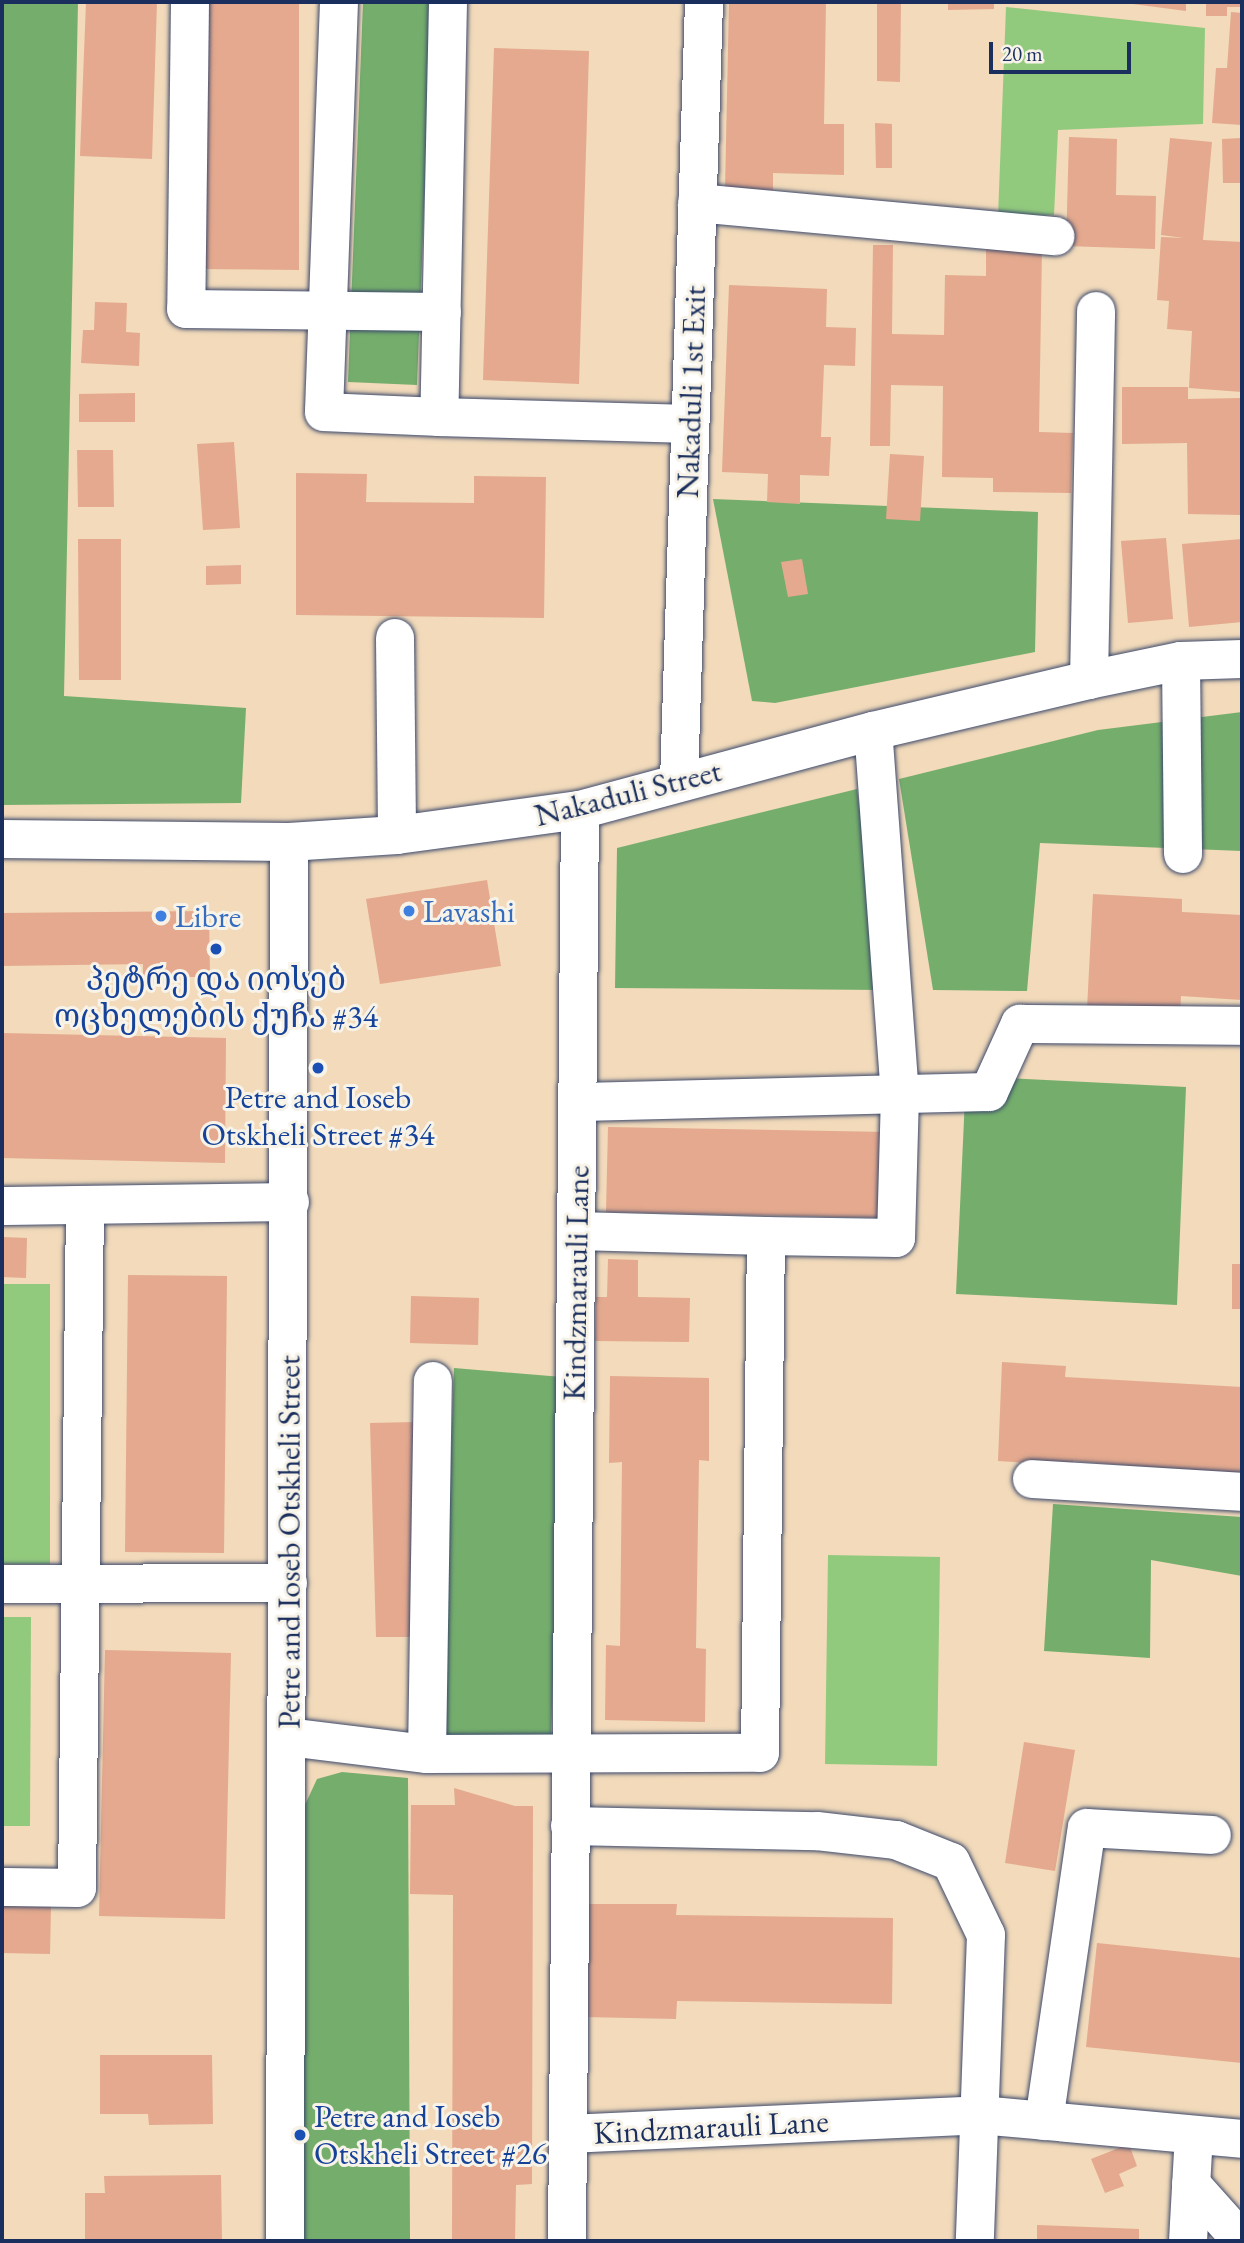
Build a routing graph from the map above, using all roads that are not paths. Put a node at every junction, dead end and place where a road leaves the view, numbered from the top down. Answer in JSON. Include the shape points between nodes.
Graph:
{"nodes":[{"id":1,"x":190,"y":2,"type":"edge"},
{"id":2,"x":340,"y":2,"type":"edge"},
{"id":3,"x":449,"y":2,"type":"edge"},
{"id":4,"x":704,"y":2,"type":"edge"},
{"id":5,"x":697,"y":204,"type":"junction"},
{"id":6,"x":1055,"y":236,"type":"dead end"},
{"id":7,"x":328,"y":308,"type":"junction"},
{"id":8,"x":1096,"y":311,"type":"dead end"},
{"id":9,"x":442,"y":312,"type":"junction"},
{"id":10,"x":439,"y":417,"type":"junction"},
{"id":11,"x":690,"y":424,"type":"junction"},
{"id":12,"x":395,"y":638,"type":"dead end"},
{"id":13,"x":1242,"y":659,"type":"edge"},
{"id":14,"x":1181,"y":661,"type":"junction"},
{"id":15,"x":1089,"y":680,"type":"junction"},
{"id":16,"x":873,"y":731,"type":"junction"},
{"id":17,"x":679,"y":781,"type":"junction"},
{"id":18,"x":580,"y":810,"type":"junction"},
{"id":19,"x":397,"y":835,"type":"junction"},
{"id":20,"x":2,"y":839,"type":"edge"},
{"id":21,"x":289,"y":842,"type":"junction"},
{"id":22,"x":1183,"y":853,"type":"dead end"},
{"id":23,"x":1242,"y":1026,"type":"edge"},
{"id":24,"x":900,"y":1096,"type":"junction"},
{"id":25,"x":580,"y":1102,"type":"junction"},
{"id":26,"x":290,"y":1202,"type":"junction"},
{"id":27,"x":85,"y":1205,"type":"junction"},
{"id":28,"x":2,"y":1206,"type":"edge"},
{"id":29,"x":576,"y":1231,"type":"junction"},
{"id":30,"x":766,"y":1236,"type":"junction"},
{"id":31,"x":433,"y":1381,"type":"dead end"},
{"id":32,"x":1032,"y":1479,"type":"dead end"},
{"id":33,"x":1242,"y":1492,"type":"edge"},
{"id":34,"x":80,"y":1581,"type":"junction"},
{"id":35,"x":288,"y":1583,"type":"junction"},
{"id":36,"x":2,"y":1584,"type":"edge"},
{"id":37,"x":288,"y":1737,"type":"junction"},
{"id":38,"x":427,"y":1754,"type":"junction"},
{"id":39,"x":570,"y":1755,"type":"junction"},
{"id":40,"x":570,"y":1826,"type":"junction"},
{"id":41,"x":1212,"y":1835,"type":"dead end"},
{"id":42,"x":2,"y":1887,"type":"edge"},
{"id":43,"x":980,"y":2115,"type":"junction"},
{"id":44,"x":1044,"y":2121,"type":"junction"},
{"id":45,"x":568,"y":2134,"type":"junction"},
{"id":46,"x":1194,"y":2135,"type":"junction"},
{"id":47,"x":1242,"y":2139,"type":"edge"},
{"id":48,"x":1191,"y":2184,"type":"junction"},
{"id":49,"x":285,"y":2241,"type":"edge"},
{"id":50,"x":567,"y":2241,"type":"edge"},
{"id":51,"x":975,"y":2241,"type":"edge"},
{"id":52,"x":1188,"y":2241,"type":"edge"},
{"id":53,"x":1242,"y":2241,"type":"edge"}],
"edges":[{"from":1,"to":7,"type":"street","via":[[186,309]]},
{"from":2,"to":7,"type":"street"},
{"from":3,"to":9,"type":"street"},
{"from":4,"to":5,"type":"street","name":"Nakaduli 1st Exit"},
{"from":5,"to":6,"type":"street"},
{"from":5,"to":11,"type":"street","name":"Nakaduli 1st Exit"},
{"from":7,"to":9,"type":"street"},
{"from":7,"to":10,"type":"street","via":[[324,412]]},
{"from":8,"to":15,"type":"street"},
{"from":9,"to":10,"type":"street"},
{"from":10,"to":11,"type":"street"},
{"from":11,"to":17,"type":"street","name":"Nakaduli 1st Exit"},
{"from":12,"to":19,"type":"street"},
{"from":13,"to":14,"type":"street","name":"Nakaduli Street"},
{"from":14,"to":15,"type":"street","name":"Nakaduli Street"},
{"from":14,"to":22,"type":"street"},
{"from":15,"to":16,"type":"street","name":"Nakaduli Street"},
{"from":16,"to":17,"type":"street","name":"Nakaduli Street"},
{"from":16,"to":24,"type":"street"},
{"from":17,"to":18,"type":"street","name":"Nakaduli Street"},
{"from":18,"to":19,"type":"street","name":"Nakaduli Street"},
{"from":18,"to":25,"type":"street","name":"Kindzmarauli Lane"},
{"from":19,"to":21,"type":"street","name":"Nakaduli Street"},
{"from":20,"to":21,"type":"street","name":"Nakaduli Street"},
{"from":21,"to":26,"type":"street","name":"Petre and Ioseb Otskheli Street"},
{"from":23,"to":24,"type":"street","via":[[1020,1024],[989,1092]]},
{"from":24,"to":25,"type":"street"},
{"from":24,"to":30,"type":"street","via":[[896,1238]]},
{"from":25,"to":29,"type":"street","name":"Kindzmarauli Lane"},
{"from":26,"to":27,"type":"street"},
{"from":26,"to":35,"type":"street","name":"Petre and Ioseb Otskheli Street"},
{"from":27,"to":28,"type":"street"},
{"from":27,"to":34,"type":"street"},
{"from":29,"to":30,"type":"street"},
{"from":29,"to":39,"type":"street","name":"Kindzmarauli Lane"},
{"from":30,"to":39,"type":"street","via":[[760,1753]]},
{"from":31,"to":38,"type":"street"},
{"from":32,"to":33,"type":"street"},
{"from":34,"to":35,"type":"street"},
{"from":34,"to":36,"type":"street"},
{"from":34,"to":42,"type":"street","via":[[77,1888]]},
{"from":35,"to":37,"type":"street","name":"Petre and Ioseb Otskheli Street"},
{"from":37,"to":38,"type":"street"},
{"from":37,"to":49,"type":"street","name":"Petre and Ioseb Otskheli Street"},
{"from":38,"to":39,"type":"street"},
{"from":39,"to":40,"type":"street","name":"Kindzmarauli Lane"},
{"from":40,"to":43,"type":"street","via":[[817,1831],[896,1840],[951,1862],[986,1935]]},
{"from":40,"to":45,"type":"street","name":"Kindzmarauli Lane"},
{"from":41,"to":44,"type":"street","via":[[1087,1828]]},
{"from":43,"to":44,"type":"street","name":"Kindzmarauli Lane"},
{"from":43,"to":45,"type":"street","name":"Kindzmarauli Lane"},
{"from":43,"to":51,"type":"street"},
{"from":44,"to":46,"type":"street","name":"Kindzmarauli Lane"},
{"from":45,"to":50,"type":"street"},
{"from":46,"to":47,"type":"street","name":"Kindzmarauli Lane"},
{"from":46,"to":48,"type":"street"},
{"from":48,"to":52,"type":"street"},
{"from":48,"to":53,"type":"street"}]}
